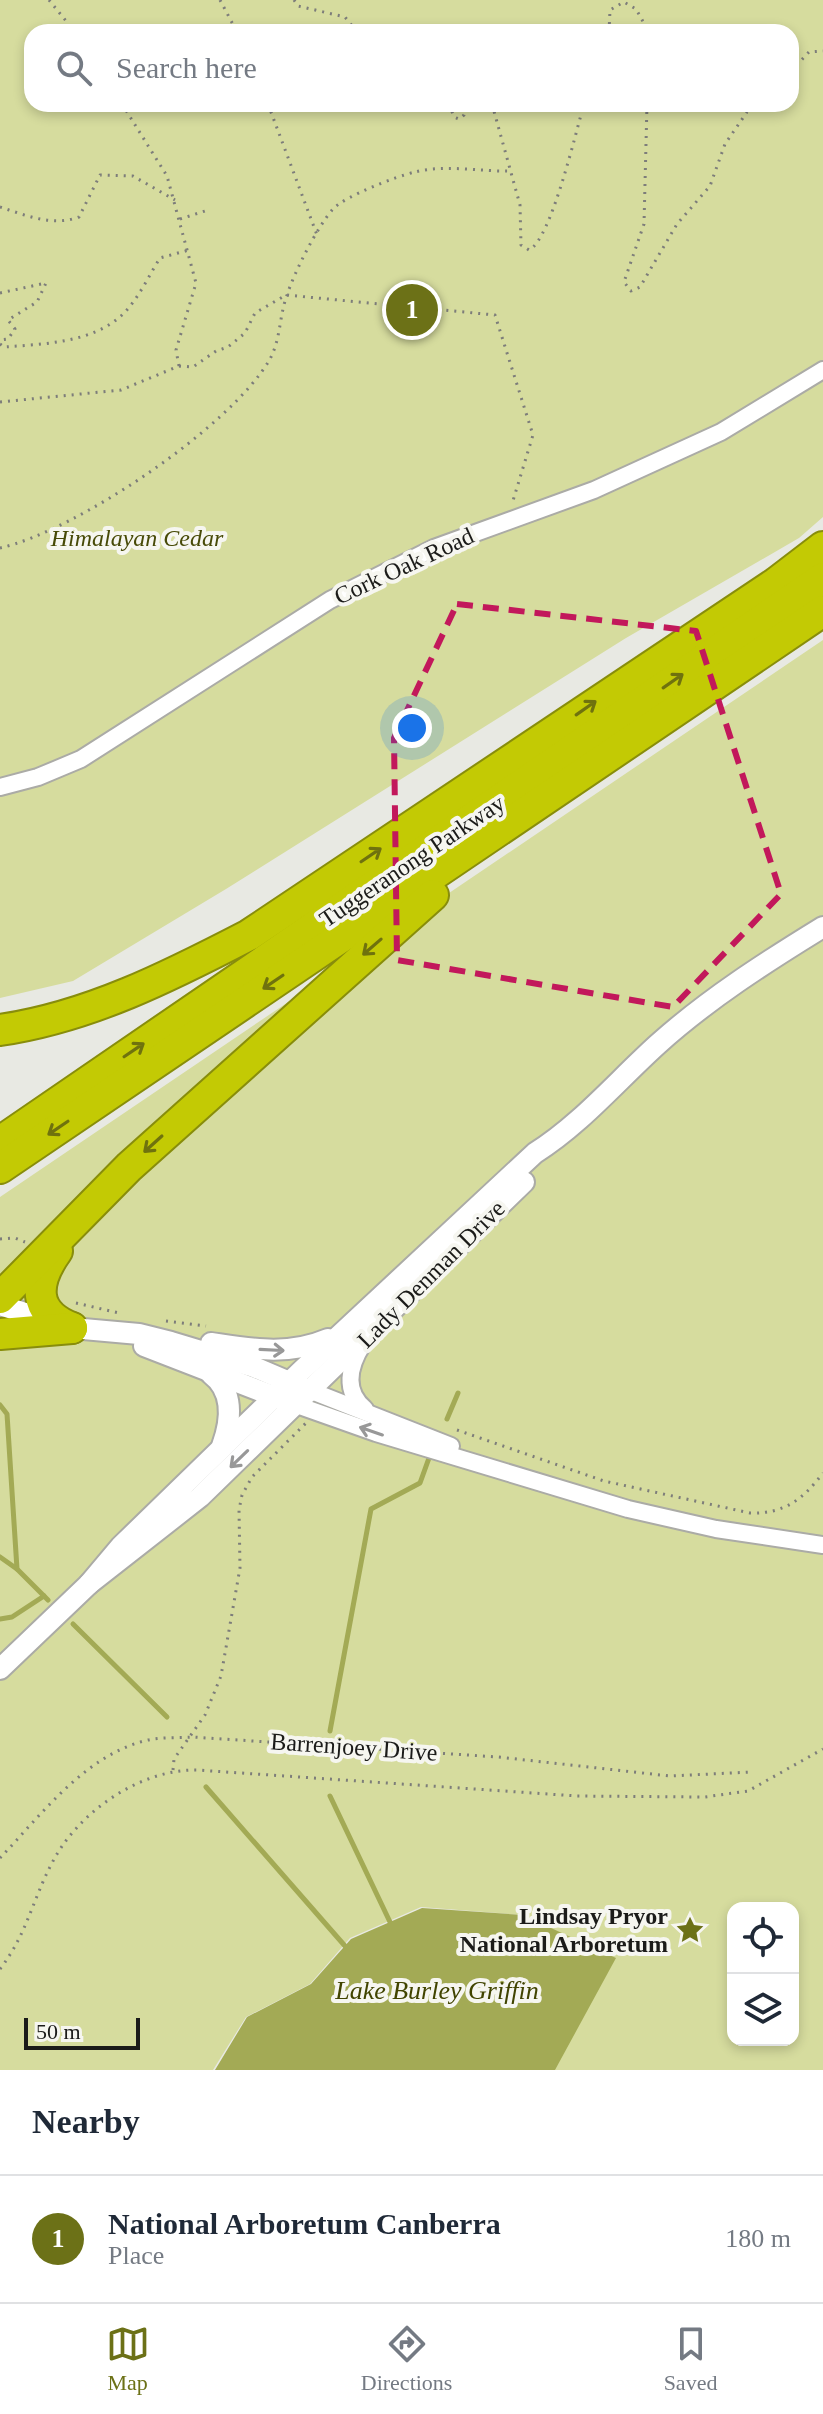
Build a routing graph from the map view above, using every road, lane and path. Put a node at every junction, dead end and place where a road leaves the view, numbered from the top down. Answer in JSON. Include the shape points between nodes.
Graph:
{"nodes":[{"id":1,"x":49,"y":0,"type":"edge"},
{"id":2,"x":220,"y":0,"type":"edge"},
{"id":3,"x":294,"y":0,"type":"edge"},
{"id":4,"x":68,"y":24,"type":"edge"},
{"id":5,"x":233,"y":24,"type":"edge"},
{"id":6,"x":351,"y":24,"type":"edge"},
{"id":7,"x":609,"y":24,"type":"edge"},
{"id":8,"x":644,"y":24,"type":"edge"},
{"id":9,"x":823,"y":51,"type":"edge"},
{"id":10,"x":799,"y":63,"type":"edge"},
{"id":11,"x":127,"y":112,"type":"edge"},
{"id":12,"x":271,"y":112,"type":"edge"},
{"id":13,"x":452,"y":112,"type":"edge"},
{"id":14,"x":465,"y":112,"type":"edge"},
{"id":15,"x":493,"y":112,"type":"edge"},
{"id":16,"x":582,"y":112,"type":"edge"},
{"id":17,"x":647,"y":112,"type":"edge"},
{"id":18,"x":747,"y":112,"type":"edge"},
{"id":19,"x":512,"y":171,"type":"junction"},
{"id":20,"x":175,"y":200,"type":"junction"},
{"id":21,"x":0,"y":207,"type":"edge"},
{"id":22,"x":205,"y":211,"type":"dead end"},
{"id":23,"x":180,"y":219,"type":"junction"},
{"id":24,"x":317,"y":235,"type":"junction"},
{"id":25,"x":189,"y":250,"type":"junction"},
{"id":26,"x":0,"y":293,"type":"edge"},
{"id":27,"x":286,"y":295,"type":"junction"},
{"id":28,"x":0,"y":342,"type":"edge"},
{"id":29,"x":179,"y":366,"type":"junction"},
{"id":30,"x":823,"y":370,"type":"edge"},
{"id":31,"x":0,"y":402,"type":"edge"},
{"id":32,"x":503,"y":521,"type":"junction"},
{"id":33,"x":823,"y":547,"type":"edge"},
{"id":34,"x":0,"y":548,"type":"edge"},
{"id":35,"x":823,"y":578,"type":"edge"},
{"id":36,"x":823,"y":611,"type":"edge"},
{"id":37,"x":0,"y":787,"type":"edge"},
{"id":38,"x":560,"y":788,"type":"junction"},
{"id":39,"x":471,"y":822,"type":"junction"},
{"id":40,"x":823,"y":927,"type":"edge"},
{"id":41,"x":0,"y":1031,"type":"edge"},
{"id":42,"x":561,"y":1137,"type":"junction"},
{"id":43,"x":0,"y":1142,"type":"edge"},
{"id":44,"x":0,"y":1168,"type":"edge"},
{"id":45,"x":71,"y":1229,"type":"junction"},
{"id":46,"x":0,"y":1239,"type":"edge"},
{"id":47,"x":41,"y":1253,"type":"junction"},
{"id":48,"x":0,"y":1298,"type":"edge"},
{"id":49,"x":0,"y":1305,"type":"edge"},
{"id":50,"x":126,"y":1314,"type":"dead end"},
{"id":51,"x":80,"y":1320,"type":"junction"},
{"id":52,"x":165,"y":1321,"type":"dead end"},
{"id":53,"x":210,"y":1327,"type":"dead end"},
{"id":54,"x":0,"y":1334,"type":"edge"},
{"id":55,"x":139,"y":1334,"type":"junction"},
{"id":56,"x":341,"y":1334,"type":"junction"},
{"id":57,"x":368,"y":1336,"type":"junction"},
{"id":58,"x":207,"y":1371,"type":"junction"},
{"id":59,"x":292,"y":1394,"type":"junction"},
{"id":60,"x":318,"y":1412,"type":"junction"},
{"id":61,"x":373,"y":1414,"type":"junction"},
{"id":62,"x":451,"y":1428,"type":"dead end"},
{"id":63,"x":220,"y":1450,"type":"junction"},
{"id":64,"x":499,"y":1468,"type":"junction"},
{"id":65,"x":823,"y":1473,"type":"edge"},
{"id":66,"x":823,"y":1545,"type":"edge"},
{"id":67,"x":89,"y":1584,"type":"junction"},
{"id":68,"x":0,"y":1669,"type":"edge"},
{"id":69,"x":192,"y":1737,"type":"junction"},
{"id":70,"x":823,"y":1749,"type":"edge"},
{"id":71,"x":173,"y":1770,"type":"junction"},
{"id":72,"x":751,"y":1772,"type":"dead end"},
{"id":73,"x":0,"y":1858,"type":"edge"},
{"id":74,"x":0,"y":1969,"type":"edge"}],
"edges":[{"from":1,"to":4,"type":"path"},
{"from":2,"to":5,"type":"path"},
{"from":3,"to":6,"type":"path","via":[[298,6],[345,17]]},
{"from":7,"to":8,"type":"path","via":[[610,10],[624,2],[636,9]]},
{"from":9,"to":10,"type":"path","via":[[809,52]]},
{"from":11,"to":20,"type":"path","via":[[167,176]]},
{"from":12,"to":24,"type":"path"},
{"from":13,"to":14,"type":"path","via":[[459,119]]},
{"from":15,"to":19,"type":"path"},
{"from":16,"to":19,"type":"path","via":[[551,216],[532,249],[521,243]]},
{"from":17,"to":18,"type":"path","via":[[644,224],[624,282],[631,291],[639,288],[677,224],[710,186],[725,144]]},
{"from":19,"to":24,"type":"path","via":[[416,172],[334,208]]},
{"from":20,"to":21,"type":"path","via":[[133,176],[100,175],[79,217],[68,221],[41,220]]},
{"from":20,"to":23,"type":"path"},
{"from":22,"to":23,"type":"path"},
{"from":23,"to":25,"type":"path"},
{"from":24,"to":27,"type":"path"},
{"from":25,"to":28,"type":"path","via":[[160,258],[122,315],[91,334],[45,344],[4,347]]},
{"from":25,"to":29,"type":"path","via":[[196,283],[176,350]]},
{"from":26,"to":28,"type":"path","via":[[46,283],[37,302],[8,320],[15,329]]},
{"from":27,"to":29,"type":"path","via":[[255,313],[245,333],[228,347],[193,367]]},
{"from":27,"to":32,"type":"path","via":[[495,315],[533,435]]},
{"from":27,"to":34,"type":"path","via":[[279,339],[268,362],[193,439],[101,504]]},
{"from":29,"to":31,"type":"path","via":[[121,390]]},
{"from":30,"to":32,"type":"street","name":"Cork Oak Road","via":[[721,432],[594,490]]},
{"from":32,"to":37,"type":"street","name":"Cork Oak Road","via":[[434,548],[330,600],[81,759]]},
{"from":41,"to":33,"type":"highway","one_way":true,"via":[[110,1001],[249,935]]},
{"from":39,"to":35,"type":"highway","name":"Tuggeranong Parkway","one_way":true},
{"from":36,"to":38,"type":"highway","name":"Tuggeranong Parkway"},
{"from":38,"to":44,"type":"highway","name":"Tuggeranong Parkway","one_way":true},
{"from":38,"to":45,"type":"highway","one_way":true,"via":[[346,969],[129,1167]]},
{"from":39,"to":41,"type":"highway","via":[[180,988],[85,1021]]},
{"from":43,"to":39,"type":"highway","name":"Tuggeranong Parkway","one_way":true},
{"from":40,"to":42,"type":"street","name":"Lady Denman Drive","via":[[660,1042]]},
{"from":42,"to":56,"type":"street","name":"Lady Denman Drive","via":[[535,1153]]},
{"from":42,"to":57,"type":"street","name":"Lady Denman Drive","via":[[545,1160]]},
{"from":45,"to":47,"type":"highway"},
{"from":45,"to":51,"type":"highway","via":[[44,1270],[40,1287],[49,1314]]},
{"from":46,"to":47,"type":"path","via":[[15,1238]]},
{"from":47,"to":48,"type":"highway"},
{"from":49,"to":51,"type":"street"},
{"from":50,"to":51,"type":"path"},
{"from":51,"to":54,"type":"highway"},
{"from":51,"to":55,"type":"street"},
{"from":51,"to":58,"type":"street"},
{"from":52,"to":53,"type":"path"},
{"from":55,"to":56,"type":"street","one_way":true,"via":[[278,1352],[307,1348]]},
{"from":55,"to":59,"type":"street","via":[[220,1356]]},
{"from":56,"to":59,"type":"street","name":"Lady Denman Drive"},
{"from":57,"to":59,"type":"street","name":"Lady Denman Drive"},
{"from":57,"to":61,"type":"street","via":[[350,1377],[358,1403]]},
{"from":58,"to":59,"type":"street"},
{"from":58,"to":63,"type":"street","via":[[221,1383],[230,1412]]},
{"from":59,"to":60,"type":"street"},
{"from":59,"to":61,"type":"street"},
{"from":59,"to":63,"type":"street","name":"Lady Denman Drive"},
{"from":59,"to":67,"type":"street","name":"Lady Denman Drive","one_way":true,"via":[[200,1497]]},
{"from":64,"to":60,"type":"street","one_way":true},
{"from":60,"to":69,"type":"path","via":[[252,1477],[242,1495],[240,1568],[227,1650],[214,1695]]},
{"from":61,"to":64,"type":"street"},
{"from":62,"to":65,"type":"path","via":[[604,1481],[750,1513],[772,1513],[797,1503]]},
{"from":63,"to":67,"type":"street","name":"Lady Denman Drive"},
{"from":64,"to":66,"type":"street","via":[[628,1509]]},
{"from":67,"to":68,"type":"street","name":"Lady Denman Drive"},
{"from":69,"to":71,"type":"path","via":[[174,1759]]},
{"from":69,"to":72,"type":"path","name":"Barrenjoey Drive","via":[[498,1757],[670,1776]]},
{"from":69,"to":73,"type":"path","name":"Barrenjoey Drive","via":[[148,1740],[112,1754],[75,1780]]},
{"from":70,"to":71,"type":"path","via":[[748,1791],[705,1797],[577,1796]]},
{"from":71,"to":74,"type":"path","via":[[133,1785],[81,1823],[53,1861],[29,1924]]}]}
